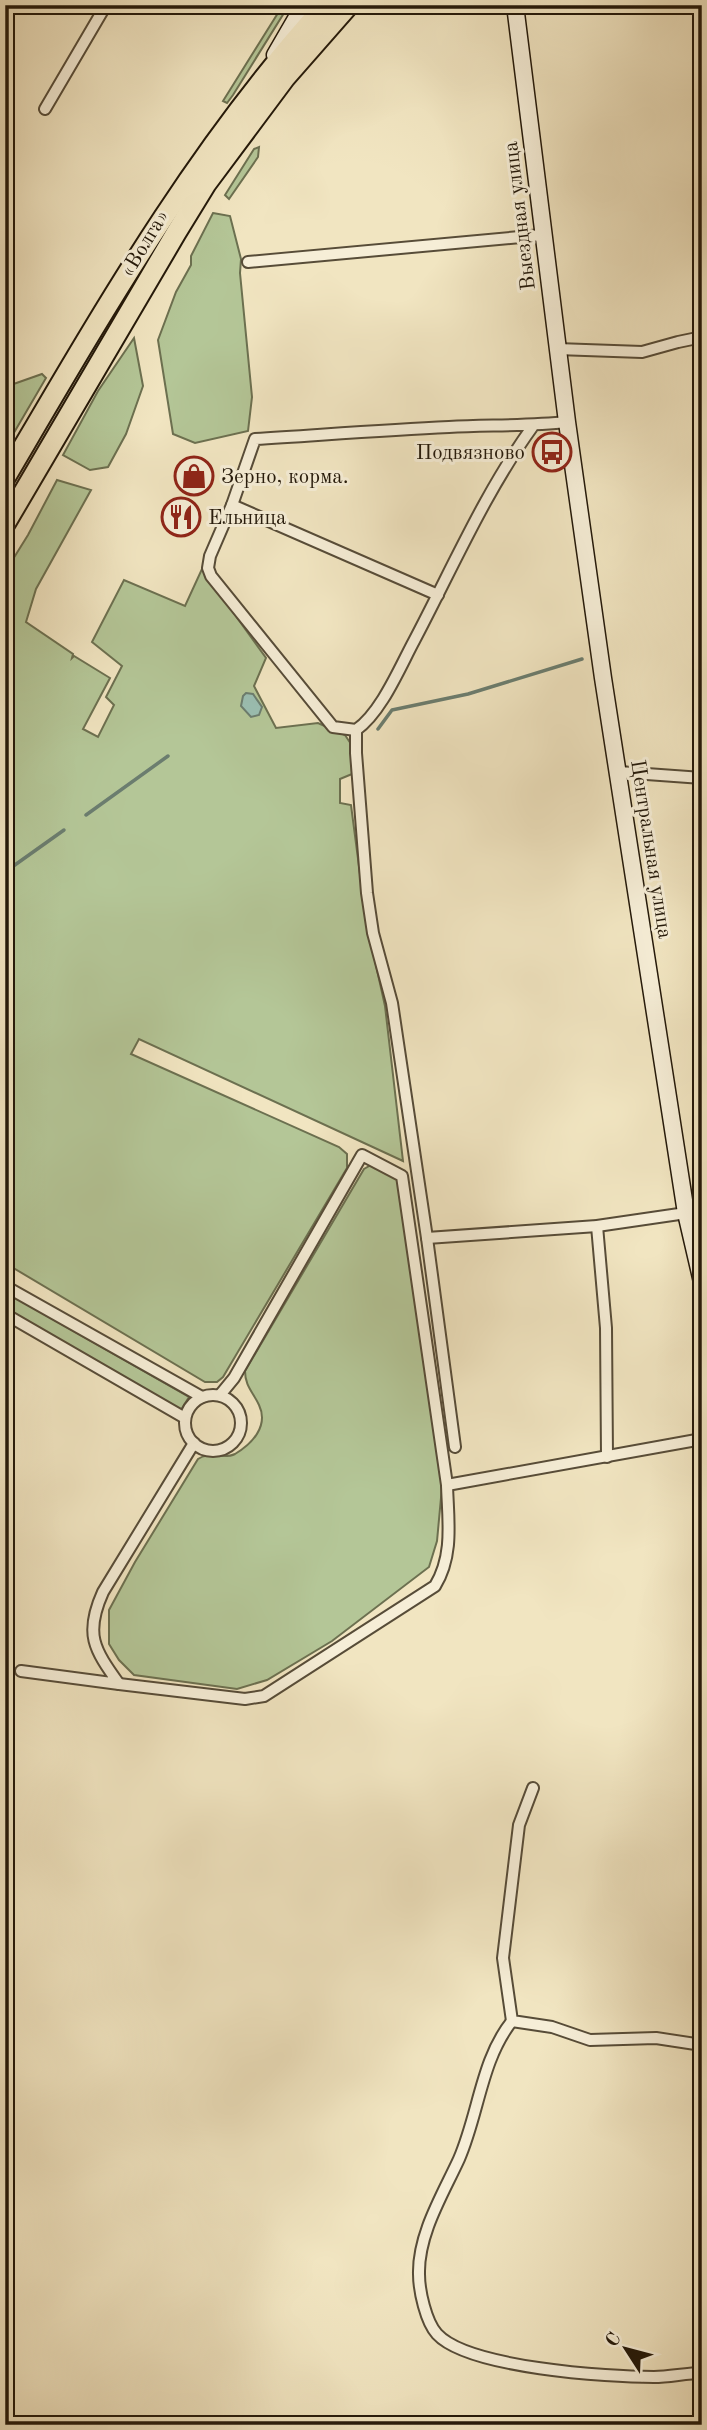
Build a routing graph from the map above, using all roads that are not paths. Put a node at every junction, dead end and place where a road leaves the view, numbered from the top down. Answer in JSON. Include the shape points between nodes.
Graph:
{"nodes":[{"id":1,"x":106,"y":5,"type":"edge"},
{"id":2,"x":304,"y":5,"type":"edge"},
{"id":3,"x":326,"y":5,"type":"edge"},
{"id":4,"x":349,"y":5,"type":"edge"},
{"id":5,"x":515,"y":5,"type":"edge"},
{"id":6,"x":257,"y":87,"type":"junction"},
{"id":7,"x":45,"y":109,"type":"dead end"},
{"id":8,"x":542,"y":236,"type":"junction"},
{"id":9,"x":248,"y":262,"type":"dead end"},
{"id":10,"x":702,"y":337,"type":"edge"},
{"id":11,"x":557,"y":349,"type":"junction"},
{"id":12,"x":567,"y":422,"type":"junction"},
{"id":13,"x":533,"y":426,"type":"junction"},
{"id":14,"x":5,"y":478,"type":"edge"},
{"id":15,"x":232,"y":505,"type":"junction"},
{"id":16,"x":5,"y":524,"type":"edge"},
{"id":17,"x":438,"y":595,"type":"junction"},
{"id":18,"x":356,"y":730,"type":"junction"},
{"id":19,"x":619,"y":772,"type":"junction"},
{"id":20,"x":702,"y":778,"type":"edge"},
{"id":21,"x":686,"y":1213,"type":"junction"},
{"id":22,"x":597,"y":1226,"type":"junction"},
{"id":23,"x":428,"y":1238,"type":"junction"},
{"id":24,"x":702,"y":1282,"type":"edge"},
{"id":25,"x":5,"y":1286,"type":"edge"},
{"id":26,"x":5,"y":1314,"type":"edge"},
{"id":27,"x":220,"y":1395,"type":"junction"},
{"id":28,"x":202,"y":1397,"type":"junction"},
{"id":29,"x":185,"y":1418,"type":"junction"},
{"id":30,"x":702,"y":1439,"type":"edge"},
{"id":31,"x":194,"y":1443,"type":"junction"},
{"id":32,"x":455,"y":1447,"type":"dead end"},
{"id":33,"x":607,"y":1457,"type":"junction"},
{"id":34,"x":447,"y":1485,"type":"junction"},
{"id":35,"x":21,"y":1671,"type":"dead end"},
{"id":36,"x":119,"y":1684,"type":"junction"},
{"id":37,"x":533,"y":1788,"type":"dead end"},
{"id":38,"x":512,"y":2021,"type":"junction"},
{"id":39,"x":702,"y":2045,"type":"edge"},
{"id":40,"x":702,"y":2373,"type":"edge"}],
"edges":[{"from":1,"to":7,"type":"street"},
{"from":2,"to":6,"type":"main road"},
{"from":3,"to":6,"type":"highway","name":"«Волга»"},
{"from":4,"to":16,"type":"highway","name":"«Волга»","via":[[285,78],[206,184]]},
{"from":5,"to":8,"type":"main road","name":"Выездная улица"},
{"from":6,"to":14,"type":"highway","name":"«Волга»","via":[[186,185],[81,348]]},
{"from":8,"to":9,"type":"street"},
{"from":8,"to":11,"type":"main road","name":"Выездная улица"},
{"from":10,"to":11,"type":"street","via":[[642,352]]},
{"from":11,"to":12,"type":"main road","name":"Выездная улица"},
{"from":12,"to":13,"type":"street"},
{"from":12,"to":19,"type":"main road","name":"Центральная улица"},
{"from":13,"to":15,"type":"street","via":[[255,439]]},
{"from":13,"to":17,"type":"street","via":[[508,461]]},
{"from":15,"to":17,"type":"street"},
{"from":15,"to":18,"type":"street","via":[[210,556],[211,576],[333,727]]},
{"from":17,"to":18,"type":"street","via":[[371,716]]},
{"from":18,"to":23,"type":"street","via":[[367,892],[392,1003]]},
{"from":19,"to":20,"type":"street"},
{"from":19,"to":21,"type":"main road","name":"Центральная улица"},
{"from":21,"to":22,"type":"street"},
{"from":21,"to":24,"type":"main road","name":"Центральная улица"},
{"from":22,"to":23,"type":"street"},
{"from":22,"to":33,"type":"street","via":[[606,1328]]},
{"from":23,"to":32,"type":"street"},
{"from":25,"to":28,"type":"street"},
{"from":26,"to":29,"type":"street"},
{"from":27,"to":28,"type":"street"},
{"from":27,"to":31,"type":"street","via":[[236,1405],[240,1433],[219,1450]]},
{"from":27,"to":34,"type":"street","via":[[362,1155],[402,1176]]},
{"from":28,"to":29,"type":"street"},
{"from":29,"to":31,"type":"street"},
{"from":30,"to":33,"type":"street"},
{"from":31,"to":36,"type":"street","via":[[95,1611],[93,1635],[98,1654]]},
{"from":33,"to":34,"type":"street"},
{"from":34,"to":36,"type":"street","via":[[449,1552],[435,1586],[264,1696],[245,1699]]},
{"from":35,"to":36,"type":"street"},
{"from":37,"to":38,"type":"street","via":[[519,1825],[503,1958]]},
{"from":38,"to":39,"type":"street","via":[[552,2027],[590,2040],[656,2038]]},
{"from":38,"to":40,"type":"street","via":[[488,2061],[463,2148],[425,2235],[419,2274],[428,2321],[454,2347],[497,2361],[643,2376]]}]}
